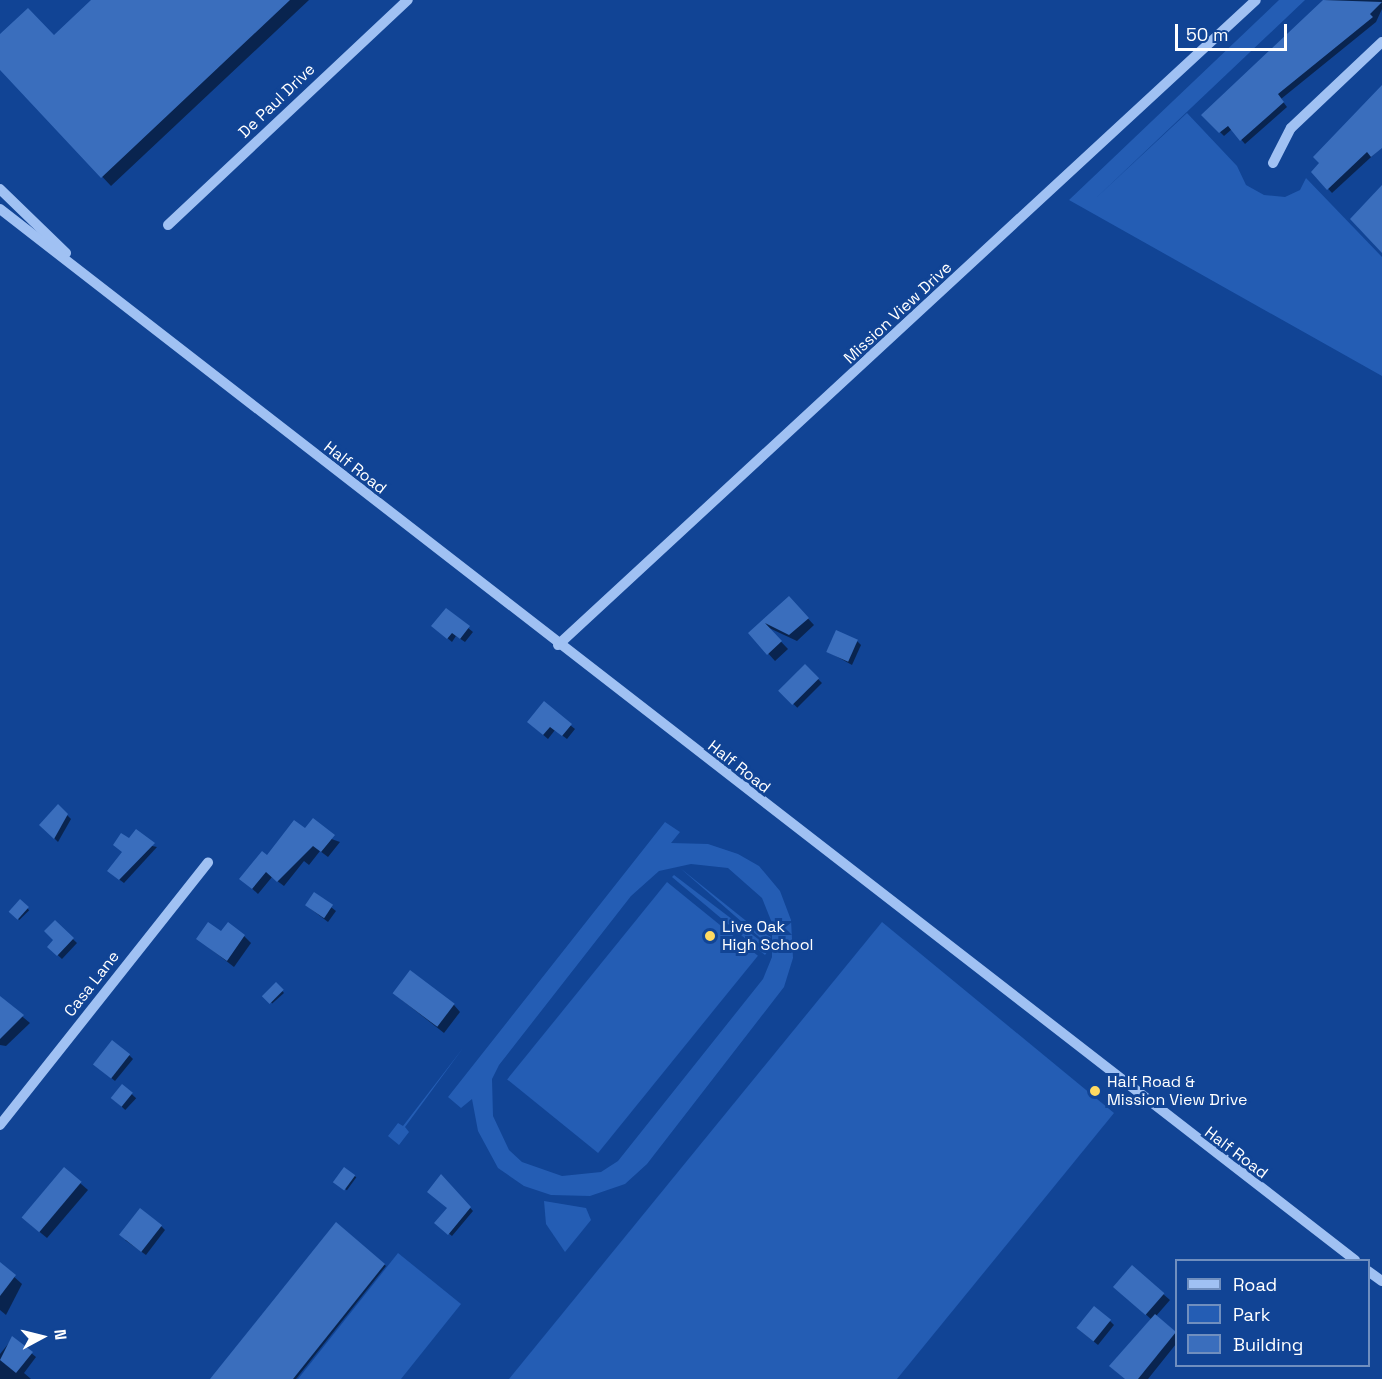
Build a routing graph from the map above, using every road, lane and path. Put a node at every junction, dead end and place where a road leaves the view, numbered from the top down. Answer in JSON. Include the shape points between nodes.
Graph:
{"nodes":[{"id":1,"x":408,"y":0,"type":"edge"},
{"id":2,"x":1256,"y":0,"type":"edge"},
{"id":3,"x":1382,"y":42,"type":"edge"},
{"id":4,"x":1273,"y":163,"type":"dead end"},
{"id":5,"x":0,"y":189,"type":"edge"},
{"id":6,"x":0,"y":209,"type":"edge"},
{"id":7,"x":168,"y":225,"type":"dead end"},
{"id":8,"x":106,"y":294,"type":"junction"},
{"id":9,"x":558,"y":645,"type":"junction"},
{"id":10,"x":208,"y":863,"type":"dead end"},
{"id":11,"x":0,"y":1125,"type":"edge"},
{"id":12,"x":1354,"y":1259,"type":"edge"}],
"edges":[{"from":1,"to":7,"type":"street","name":"De Paul Drive"},
{"from":2,"to":9,"type":"street","name":"Mission View Drive"},
{"from":3,"to":4,"type":"street","via":[[1291,128]]},
{"from":5,"to":8,"type":"street","name":"Half Road"},
{"from":6,"to":8,"type":"street","name":"Half Road"},
{"from":8,"to":9,"type":"street","name":"Half Road"},
{"from":9,"to":12,"type":"street","name":"Half Road"},
{"from":10,"to":11,"type":"street","name":"Casa Lane"}]}
